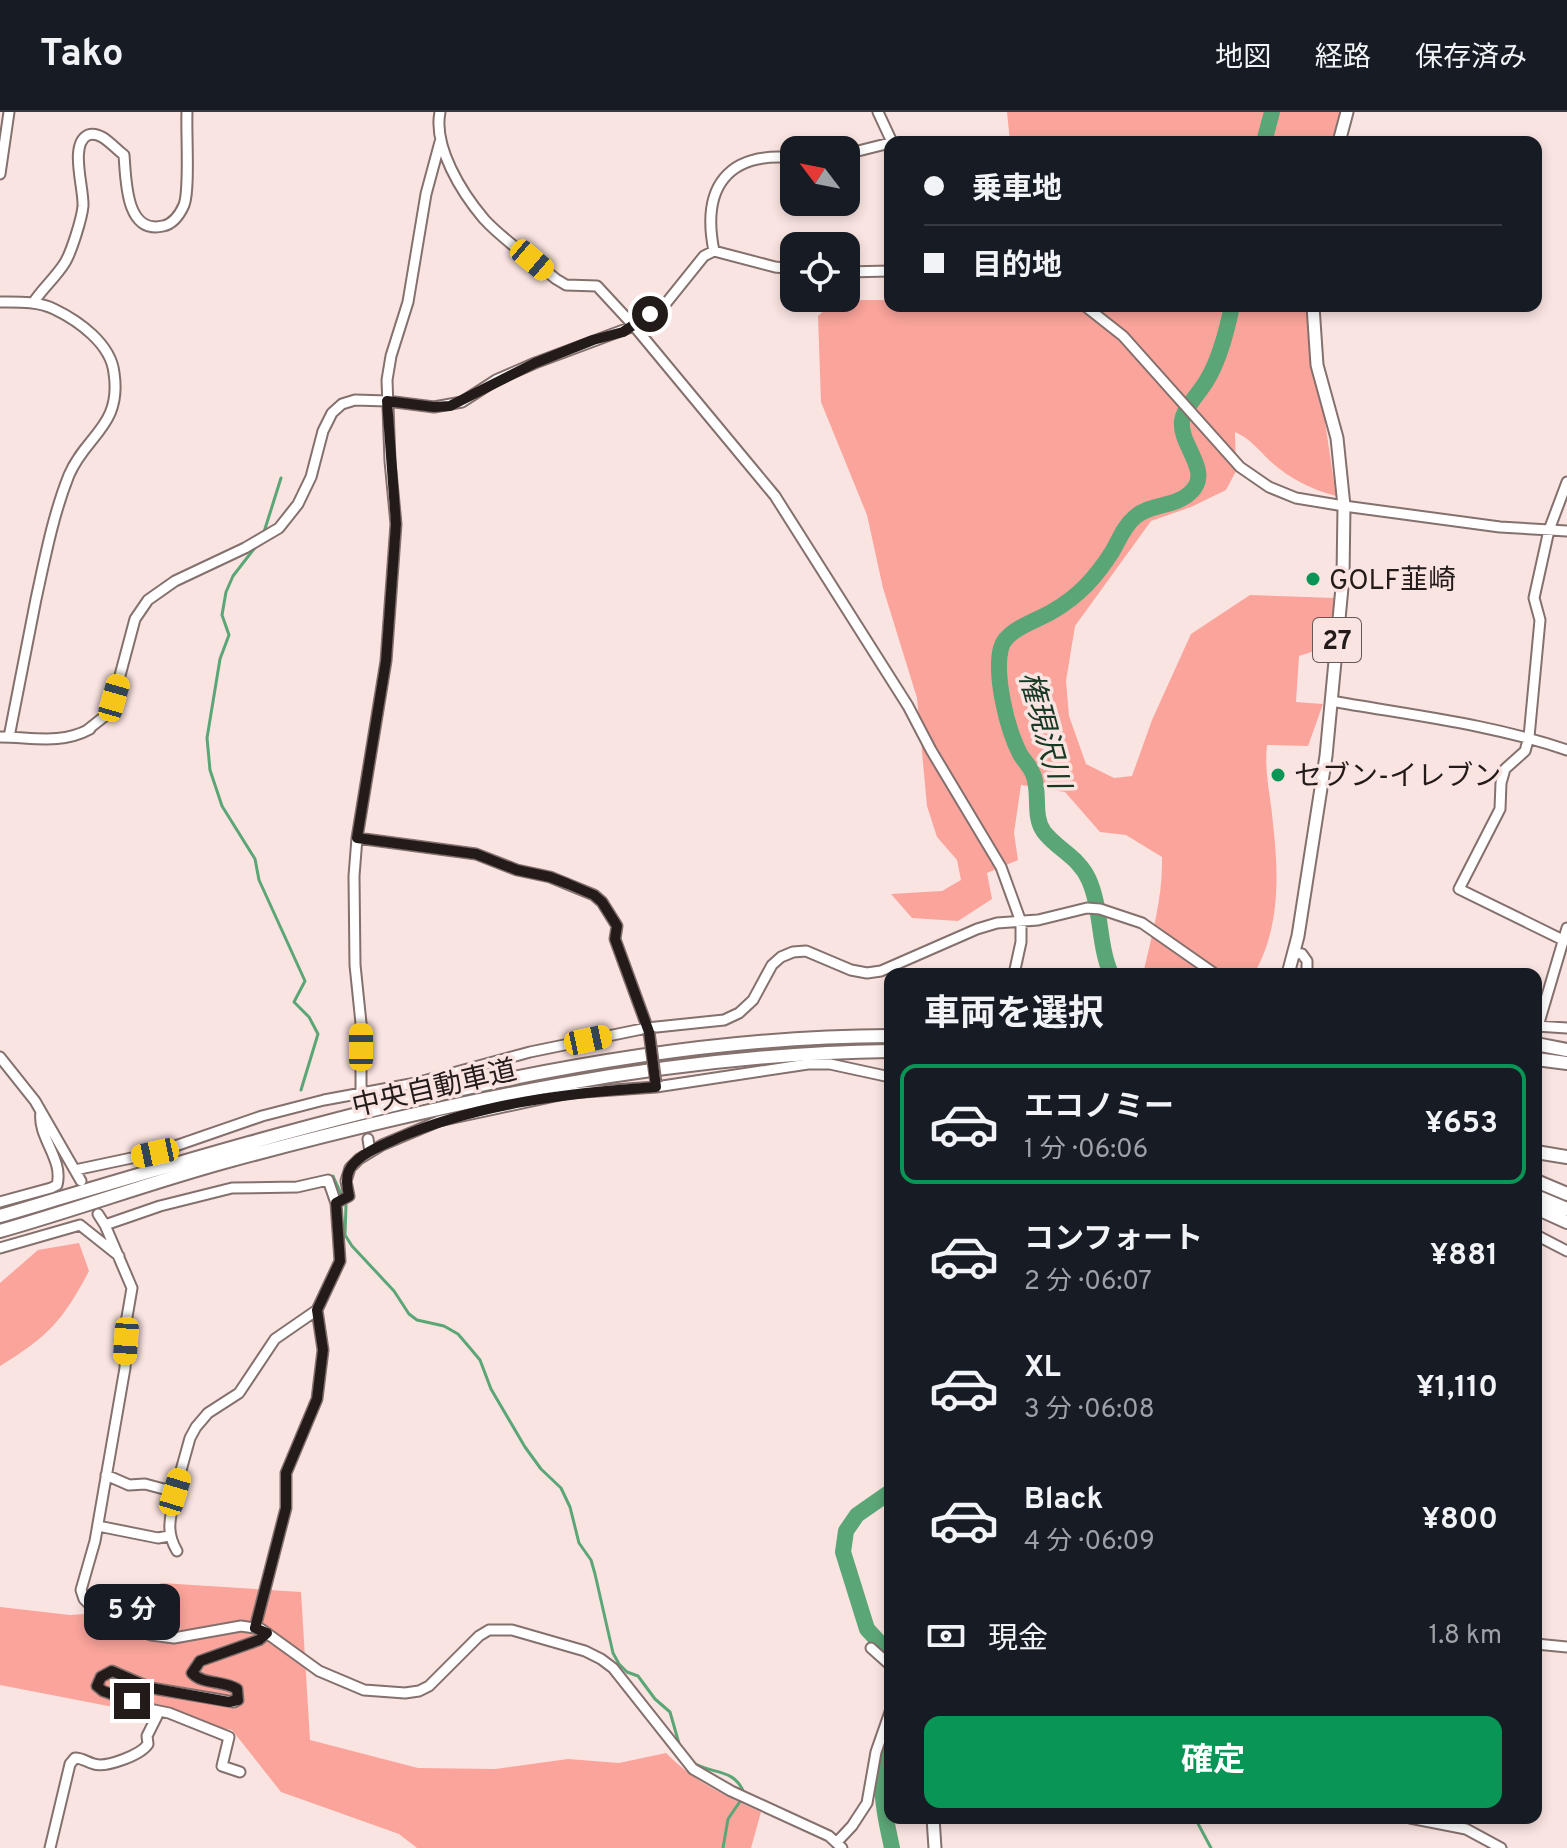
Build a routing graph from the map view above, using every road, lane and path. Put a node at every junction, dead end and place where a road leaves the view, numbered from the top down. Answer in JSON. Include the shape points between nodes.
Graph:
{"nodes":[{"id":1,"x":9,"y":112,"type":"edge"},
{"id":2,"x":187,"y":112,"type":"edge"},
{"id":3,"x":440,"y":112,"type":"edge"},
{"id":4,"x":878,"y":112,"type":"edge"},
{"id":5,"x":1347,"y":112,"type":"edge"},
{"id":6,"x":888,"y":136,"type":"edge"},
{"id":7,"x":1341,"y":136,"type":"edge"},
{"id":8,"x":440,"y":142,"type":"junction"},
{"id":9,"x":884,"y":145,"type":"edge"},
{"id":10,"x":860,"y":151,"type":"edge"},
{"id":11,"x":780,"y":158,"type":"edge"},
{"id":12,"x":0,"y":174,"type":"edge"},
{"id":13,"x":714,"y":251,"type":"junction"},
{"id":14,"x":780,"y":268,"type":"edge"},
{"id":15,"x":884,"y":271,"type":"edge"},
{"id":16,"x":860,"y":272,"type":"edge"},
{"id":17,"x":0,"y":302,"type":"edge"},
{"id":18,"x":33,"y":303,"type":"junction"},
{"id":19,"x":1093,"y":312,"type":"edge"},
{"id":20,"x":1313,"y":312,"type":"edge"},
{"id":21,"x":634,"y":326,"type":"junction"},
{"id":22,"x":387,"y":401,"type":"junction"},
{"id":23,"x":1567,"y":482,"type":"edge"},
{"id":24,"x":1344,"y":506,"type":"junction"},
{"id":25,"x":1549,"y":530,"type":"junction"},
{"id":26,"x":1567,"y":531,"type":"edge"},
{"id":27,"x":1331,"y":701,"type":"junction"},
{"id":28,"x":4,"y":737,"type":"edge"},
{"id":29,"x":1529,"y":737,"type":"junction"},
{"id":30,"x":1567,"y":750,"type":"edge"},
{"id":31,"x":357,"y":838,"type":"junction"},
{"id":32,"x":1021,"y":922,"type":"junction"},
{"id":33,"x":1567,"y":928,"type":"edge"},
{"id":34,"x":1563,"y":940,"type":"junction"},
{"id":35,"x":1294,"y":953,"type":"junction"},
{"id":36,"x":888,"y":968,"type":"edge"},
{"id":37,"x":1015,"y":968,"type":"edge"},
{"id":38,"x":1206,"y":968,"type":"edge"},
{"id":39,"x":1290,"y":968,"type":"edge"},
{"id":40,"x":1307,"y":968,"type":"edge"},
{"id":41,"x":884,"y":970,"type":"edge"},
{"id":42,"x":1542,"y":1012,"type":"edge"},
{"id":43,"x":1567,"y":1028,"type":"edge"},
{"id":44,"x":648,"y":1030,"type":"junction"},
{"id":45,"x":1542,"y":1032,"type":"edge"},
{"id":46,"x":1542,"y":1035,"type":"edge"},
{"id":47,"x":884,"y":1036,"type":"edge"},
{"id":48,"x":1542,"y":1037,"type":"edge"},
{"id":49,"x":1567,"y":1042,"type":"edge"},
{"id":50,"x":884,"y":1051,"type":"edge"},
{"id":51,"x":1542,"y":1053,"type":"edge"},
{"id":52,"x":1567,"y":1053,"type":"edge"},
{"id":53,"x":0,"y":1057,"type":"edge"},
{"id":54,"x":1542,"y":1060,"type":"edge"},
{"id":55,"x":1567,"y":1063,"type":"edge"},
{"id":56,"x":884,"y":1076,"type":"edge"},
{"id":57,"x":656,"y":1085,"type":"junction"},
{"id":58,"x":361,"y":1099,"type":"junction"},
{"id":59,"x":41,"y":1111,"type":"junction"},
{"id":60,"x":368,"y":1139,"type":"dead end"},
{"id":61,"x":370,"y":1152,"type":"junction"},
{"id":62,"x":1542,"y":1153,"type":"edge"},
{"id":63,"x":1567,"y":1157,"type":"edge"},
{"id":64,"x":75,"y":1170,"type":"junction"},
{"id":65,"x":81,"y":1181,"type":"dead end"},
{"id":66,"x":1542,"y":1184,"type":"edge"},
{"id":67,"x":1567,"y":1194,"type":"edge"},
{"id":68,"x":1542,"y":1199,"type":"edge"},
{"id":69,"x":0,"y":1202,"type":"edge"},
{"id":70,"x":336,"y":1203,"type":"junction"},
{"id":71,"x":1567,"y":1209,"type":"edge"},
{"id":72,"x":1542,"y":1211,"type":"edge"},
{"id":73,"x":98,"y":1214,"type":"dead end"},
{"id":74,"x":0,"y":1216,"type":"edge"},
{"id":75,"x":1567,"y":1222,"type":"edge"},
{"id":76,"x":105,"y":1225,"type":"junction"},
{"id":77,"x":0,"y":1231,"type":"edge"},
{"id":78,"x":1542,"y":1238,"type":"edge"},
{"id":79,"x":0,"y":1248,"type":"edge"},
{"id":80,"x":1567,"y":1251,"type":"edge"},
{"id":81,"x":119,"y":1256,"type":"junction"},
{"id":82,"x":317,"y":1310,"type":"junction"},
{"id":83,"x":106,"y":1475,"type":"junction"},
{"id":84,"x":175,"y":1492,"type":"junction"},
{"id":85,"x":98,"y":1526,"type":"junction"},
{"id":86,"x":169,"y":1536,"type":"junction"},
{"id":87,"x":177,"y":1551,"type":"dead end"},
{"id":88,"x":255,"y":1628,"type":"junction"},
{"id":89,"x":267,"y":1633,"type":"junction"},
{"id":90,"x":1542,"y":1645,"type":"edge"},
{"id":91,"x":1567,"y":1647,"type":"edge"},
{"id":92,"x":871,"y":1648,"type":"dead end"},
{"id":93,"x":884,"y":1660,"type":"edge"},
{"id":94,"x":154,"y":1710,"type":"junction"},
{"id":95,"x":884,"y":1729,"type":"edge"},
{"id":96,"x":240,"y":1772,"type":"dead end"},
{"id":97,"x":933,"y":1824,"type":"edge"},
{"id":98,"x":1441,"y":1824,"type":"edge"},
{"id":99,"x":840,"y":1845,"type":"edge"},
{"id":100,"x":50,"y":1848,"type":"edge"},
{"id":101,"x":935,"y":1848,"type":"edge"},
{"id":102,"x":1501,"y":1848,"type":"edge"}],
"edges":[{"from":1,"to":12,"type":"street"},
{"from":2,"to":18,"type":"street","via":[[187,193],[178,215],[160,227],[141,221],[129,204],[124,155],[101,135],[86,136],[81,142],[83,211],[66,262]]},
{"from":3,"to":8,"type":"street"},
{"from":4,"to":6,"type":"street"},
{"from":5,"to":7,"type":"main road"},
{"from":8,"to":21,"type":"street","via":[[486,221],[566,285],[597,286]]},
{"from":8,"to":22,"type":"street","via":[[408,302],[391,356]]},
{"from":9,"to":10,"type":"street"},
{"from":11,"to":13,"type":"street","via":[[757,157],[722,179],[714,204]]},
{"from":13,"to":14,"type":"street"},
{"from":13,"to":21,"type":"street","via":[[667,302]]},
{"from":15,"to":16,"type":"street"},
{"from":17,"to":18,"type":"street"},
{"from":18,"to":28,"type":"street","via":[[53,308],[103,345],[114,371],[115,401],[69,475],[48,541]]},
{"from":19,"to":24,"type":"street","via":[[1123,336],[1240,467],[1296,498]]},
{"from":20,"to":24,"type":"main road","number":"27","via":[[1317,365],[1337,438]]},
{"from":21,"to":22,"type":"street","via":[[535,363],[450,406]]},
{"from":21,"to":32,"type":"street","via":[[787,512],[989,845]]},
{"from":22,"to":28,"type":"street","via":[[355,400],[332,413],[311,477],[279,528],[148,600],[135,619],[105,716],[74,737]]},
{"from":22,"to":31,"type":"street","via":[[396,524],[386,661]]},
{"from":23,"to":25,"type":"street"},
{"from":24,"to":25,"type":"street"},
{"from":24,"to":27,"type":"main road","number":"27"},
{"from":25,"to":26,"type":"street"},
{"from":25,"to":29,"type":"street","via":[[1534,598],[1540,620]]},
{"from":27,"to":29,"type":"street"},
{"from":27,"to":35,"type":"main road","number":"27"},
{"from":29,"to":30,"type":"street"},
{"from":29,"to":34,"type":"street","via":[[1525,751],[1505,769],[1500,809],[1459,889]]},
{"from":31,"to":44,"type":"street","via":[[476,854],[594,895],[617,926],[615,939]]},
{"from":31,"to":58,"type":"street"},
{"from":32,"to":36,"type":"street","via":[[977,929]]},
{"from":32,"to":37,"type":"street"},
{"from":32,"to":38,"type":"street","via":[[1100,909],[1142,923]]},
{"from":33,"to":34,"type":"street"},
{"from":34,"to":42,"type":"street"},
{"from":35,"to":39,"type":"main road","number":"27"},
{"from":35,"to":40,"type":"street","via":[[1302,954]]},
{"from":41,"to":44,"type":"street","via":[[851,970],[806,951],[793,952],[772,965],[753,1000],[739,1013],[724,1020]]},
{"from":43,"to":45,"type":"street"},
{"from":44,"to":57,"type":"street","bridge":true},
{"from":44,"to":58,"type":"street","via":[[530,1052]]},
{"from":46,"to":49,"type":"highway"},
{"from":47,"to":74,"type":"highway","name":"中央自動車道","via":[[699,1049],[514,1079],[258,1140]]},
{"from":48,"to":52,"type":"highway"},
{"from":50,"to":77,"type":"highway","name":"中央自動車道","via":[[760,1056],[550,1085],[231,1161]]},
{"from":51,"to":52,"type":"highway"},
{"from":53,"to":59,"type":"street"},
{"from":54,"to":55,"type":"highway"},
{"from":56,"to":57,"type":"street","via":[[808,1064]]},
{"from":57,"to":61,"type":"street","via":[[569,1093],[490,1109],[439,1121]]},
{"from":58,"to":64,"type":"street","via":[[324,1100],[167,1150]]},
{"from":59,"to":64,"type":"street"},
{"from":59,"to":69,"type":"street","via":[[58,1170],[57,1185]]},
{"from":60,"to":61,"type":"street"},
{"from":61,"to":70,"type":"street","via":[[350,1168],[349,1196]]},
{"from":62,"to":63,"type":"highway"},
{"from":64,"to":65,"type":"street"},
{"from":66,"to":67,"type":"highway"},
{"from":68,"to":71,"type":"highway"},
{"from":70,"to":76,"type":"street","via":[[328,1180],[297,1187],[232,1188]]},
{"from":70,"to":82,"type":"street","via":[[340,1261]]},
{"from":72,"to":75,"type":"highway"},
{"from":73,"to":76,"type":"street"},
{"from":76,"to":81,"type":"street"},
{"from":78,"to":80,"type":"street"},
{"from":79,"to":81,"type":"street","via":[[80,1225]]},
{"from":81,"to":83,"type":"street","via":[[132,1288],[125,1368]]},
{"from":82,"to":84,"type":"street","via":[[275,1339],[239,1393],[196,1427]]},
{"from":82,"to":88,"type":"street","via":[[323,1350],[317,1399],[286,1473],[286,1508]]},
{"from":83,"to":84,"type":"street","via":[[129,1485]]},
{"from":83,"to":85,"type":"street"},
{"from":84,"to":86,"type":"street"},
{"from":85,"to":86,"type":"street"},
{"from":85,"to":88,"type":"street","via":[[81,1590],[94,1609],[151,1635],[174,1638]]},
{"from":86,"to":87,"type":"street"},
{"from":88,"to":89,"type":"street"},
{"from":89,"to":94,"type":"street","via":[[194,1668],[198,1679],[237,1689],[234,1702],[151,1688],[112,1671],[101,1677],[97,1686],[103,1691]]},
{"from":89,"to":99,"type":"street","via":[[333,1679],[379,1693],[429,1686],[489,1630],[512,1630],[585,1651],[613,1668],[693,1769]]},
{"from":90,"to":91,"type":"street"},
{"from":92,"to":93,"type":"street"},
{"from":94,"to":96,"type":"street","via":[[229,1737],[222,1766]]},
{"from":94,"to":100,"type":"street","via":[[157,1716],[143,1752],[104,1765],[81,1758],[70,1764]]},
{"from":95,"to":99,"type":"street","via":[[867,1803]]},
{"from":97,"to":101,"type":"main road"},
{"from":98,"to":102,"type":"street","via":[[1466,1829]]}]}
